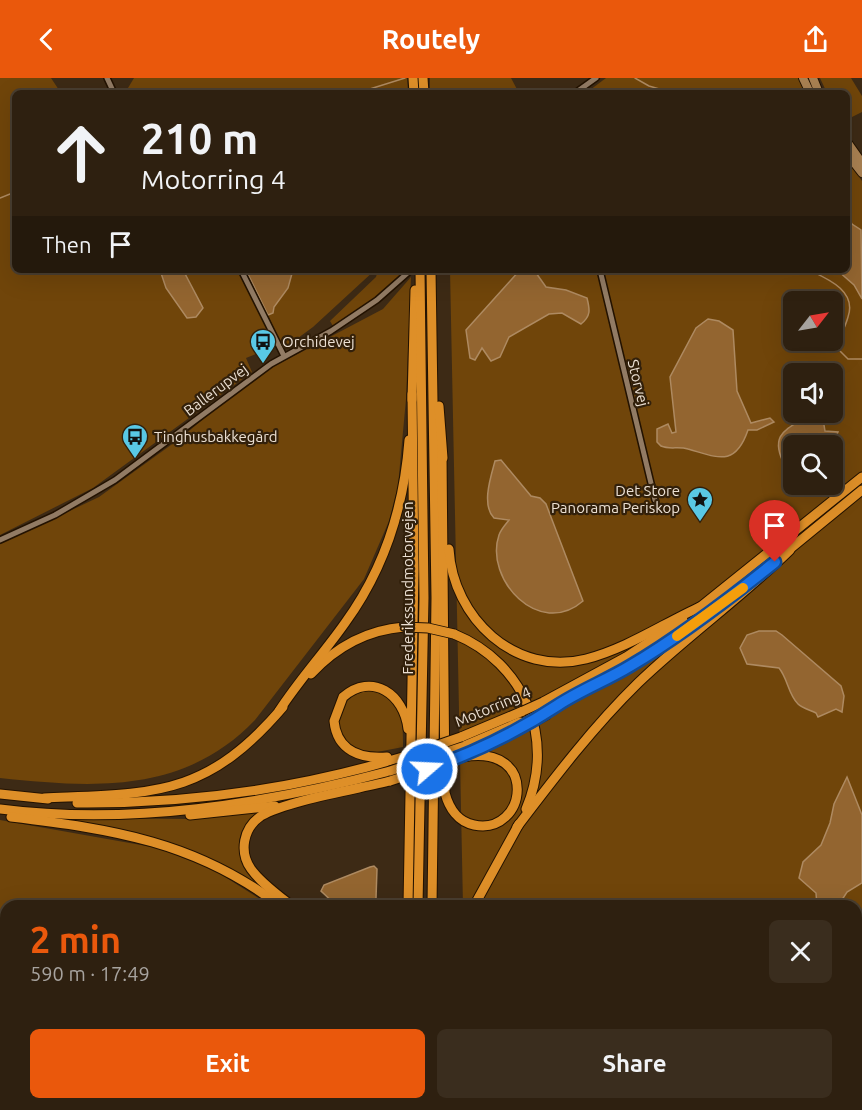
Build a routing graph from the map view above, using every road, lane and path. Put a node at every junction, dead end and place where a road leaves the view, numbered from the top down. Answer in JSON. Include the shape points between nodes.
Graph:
{"nodes":[{"id":1,"x":596,"y":78,"type":"edge"},
{"id":2,"x":579,"y":90,"type":"edge"},
{"id":3,"x":850,"y":146,"type":"edge"},
{"id":4,"x":850,"y":158,"type":"edge"},
{"id":5,"x":862,"y":164,"type":"edge"},
{"id":6,"x":862,"y":173,"type":"edge"},
{"id":7,"x":242,"y":273,"type":"edge"},
{"id":8,"x":409,"y":273,"type":"edge"},
{"id":9,"x":413,"y":273,"type":"edge"},
{"id":10,"x":420,"y":273,"type":"edge"},
{"id":11,"x":431,"y":273,"type":"edge"},
{"id":12,"x":601,"y":273,"type":"edge"},
{"id":13,"x":284,"y":356,"type":"junction"},
{"id":14,"x":433,"y":359,"type":"junction"},
{"id":15,"x":412,"y":394,"type":"junction"},
{"id":16,"x":442,"y":454,"type":"junction"},
{"id":17,"x":862,"y":477,"type":"edge"},
{"id":18,"x":862,"y":490,"type":"edge"},
{"id":19,"x":655,"y":500,"type":"dead end"},
{"id":20,"x":0,"y":540,"type":"edge"},
{"id":21,"x":790,"y":549,"type":"junction"},
{"id":22,"x":702,"y":606,"type":"junction"},
{"id":23,"x":545,"y":709,"type":"junction"},
{"id":24,"x":279,"y":711,"type":"junction"},
{"id":25,"x":527,"y":718,"type":"junction"},
{"id":26,"x":462,"y":747,"type":"junction"},
{"id":27,"x":408,"y":753,"type":"junction"},
{"id":28,"x":391,"y":763,"type":"junction"},
{"id":29,"x":0,"y":794,"type":"edge"},
{"id":30,"x":44,"y":798,"type":"junction"},
{"id":31,"x":304,"y":802,"type":"junction"},
{"id":32,"x":0,"y":809,"type":"edge"},
{"id":33,"x":152,"y":812,"type":"junction"},
{"id":34,"x":0,"y":815,"type":"edge"},
{"id":35,"x":517,"y":827,"type":"junction"},
{"id":36,"x":408,"y":858,"type":"junction"},
{"id":37,"x":271,"y":900,"type":"edge"},
{"id":38,"x":285,"y":900,"type":"edge"},
{"id":39,"x":403,"y":900,"type":"edge"},
{"id":40,"x":408,"y":900,"type":"edge"},
{"id":41,"x":418,"y":900,"type":"edge"},
{"id":42,"x":432,"y":900,"type":"edge"},
{"id":43,"x":477,"y":900,"type":"edge"}],
"edges":[{"from":1,"to":2,"type":"street"},
{"from":3,"to":5,"type":"street"},
{"from":4,"to":6,"type":"street"},
{"from":7,"to":13,"type":"street"},
{"from":8,"to":13,"type":"street","name":"Ballerupvej","via":[[353,318]]},
{"from":9,"to":15,"type":"highway"},
{"from":10,"to":41,"type":"highway","name":"Frederikssundmotorvejen","via":[[424,577]]},
{"from":11,"to":14,"type":"highway","name":"Frederikssundmotorvejen"},
{"from":12,"to":19,"type":"street","name":"Storvej"},
{"from":13,"to":20,"type":"street","name":"Ballerupvej","via":[[99,490]]},
{"from":14,"to":16,"type":"highway"},
{"from":14,"to":42,"type":"highway","name":"Frederikssundmotorvejen","via":[[436,598]]},
{"from":15,"to":24,"type":"highway","via":[[404,489],[383,558],[345,623]]},
{"from":15,"to":27,"type":"highway","via":[[414,570]]},
{"from":16,"to":22,"type":"highway","via":[[453,579],[475,621],[501,644],[533,658],[583,660],[619,648]]},
{"from":16,"to":26,"type":"highway","via":[[445,793],[453,812],[469,824],[499,822],[516,801],[518,791],[513,773],[500,759]]},
{"from":17,"to":22,"type":"highway","name":"Motorring 4"},
{"from":18,"to":21,"type":"highway","name":"Motorring 4"},
{"from":21,"to":23,"type":"highway","name":"Motorring 4","via":[[672,639],[632,665]]},
{"from":21,"to":35,"type":"highway","via":[[625,696]]},
{"from":22,"to":23,"type":"highway","name":"Motorring 4"},
{"from":23,"to":25,"type":"highway","name":"Motorring 4","bridge":true},
{"from":24,"to":30,"type":"highway","via":[[240,751],[187,782],[138,794]]},
{"from":24,"to":35,"type":"highway","bridge":true,"via":[[316,669],[344,646],[378,631],[428,628],[479,646],[501,664],[532,712],[538,742],[536,777]]},
{"from":25,"to":26,"type":"highway","name":"Motorring 4"},
{"from":25,"to":26,"type":"highway"},
{"from":26,"to":27,"type":"highway","name":"Motorring 4","bridge":true},
{"from":26,"to":28,"type":"highway","name":"Motorring 4","bridge":true},
{"from":26,"to":31,"type":"highway","bridge":true,"via":[[390,781]]},
{"from":27,"to":28,"type":"highway"},
{"from":27,"to":28,"type":"highway","via":[[407,721],[397,700],[376,686],[350,692],[335,713],[335,729],[342,744],[360,756]]},
{"from":27,"to":36,"type":"highway"},
{"from":28,"to":30,"type":"highway","name":"Motorring 4","via":[[283,787],[194,799],[75,803]]},
{"from":28,"to":33,"type":"highway","name":"Motorring 4","via":[[274,798]]},
{"from":29,"to":30,"type":"highway","name":"Motorring 4"},
{"from":31,"to":33,"type":"highway","via":[[215,814]]},
{"from":31,"to":38,"type":"highway","via":[[261,816],[250,826],[244,843],[253,872]]},
{"from":32,"to":33,"type":"highway","name":"Motorring 4"},
{"from":34,"to":37,"type":"highway","via":[[96,828],[162,843],[215,864]]},
{"from":35,"to":43,"type":"highway"},
{"from":36,"to":39,"type":"highway"},
{"from":36,"to":40,"type":"highway"}]}
